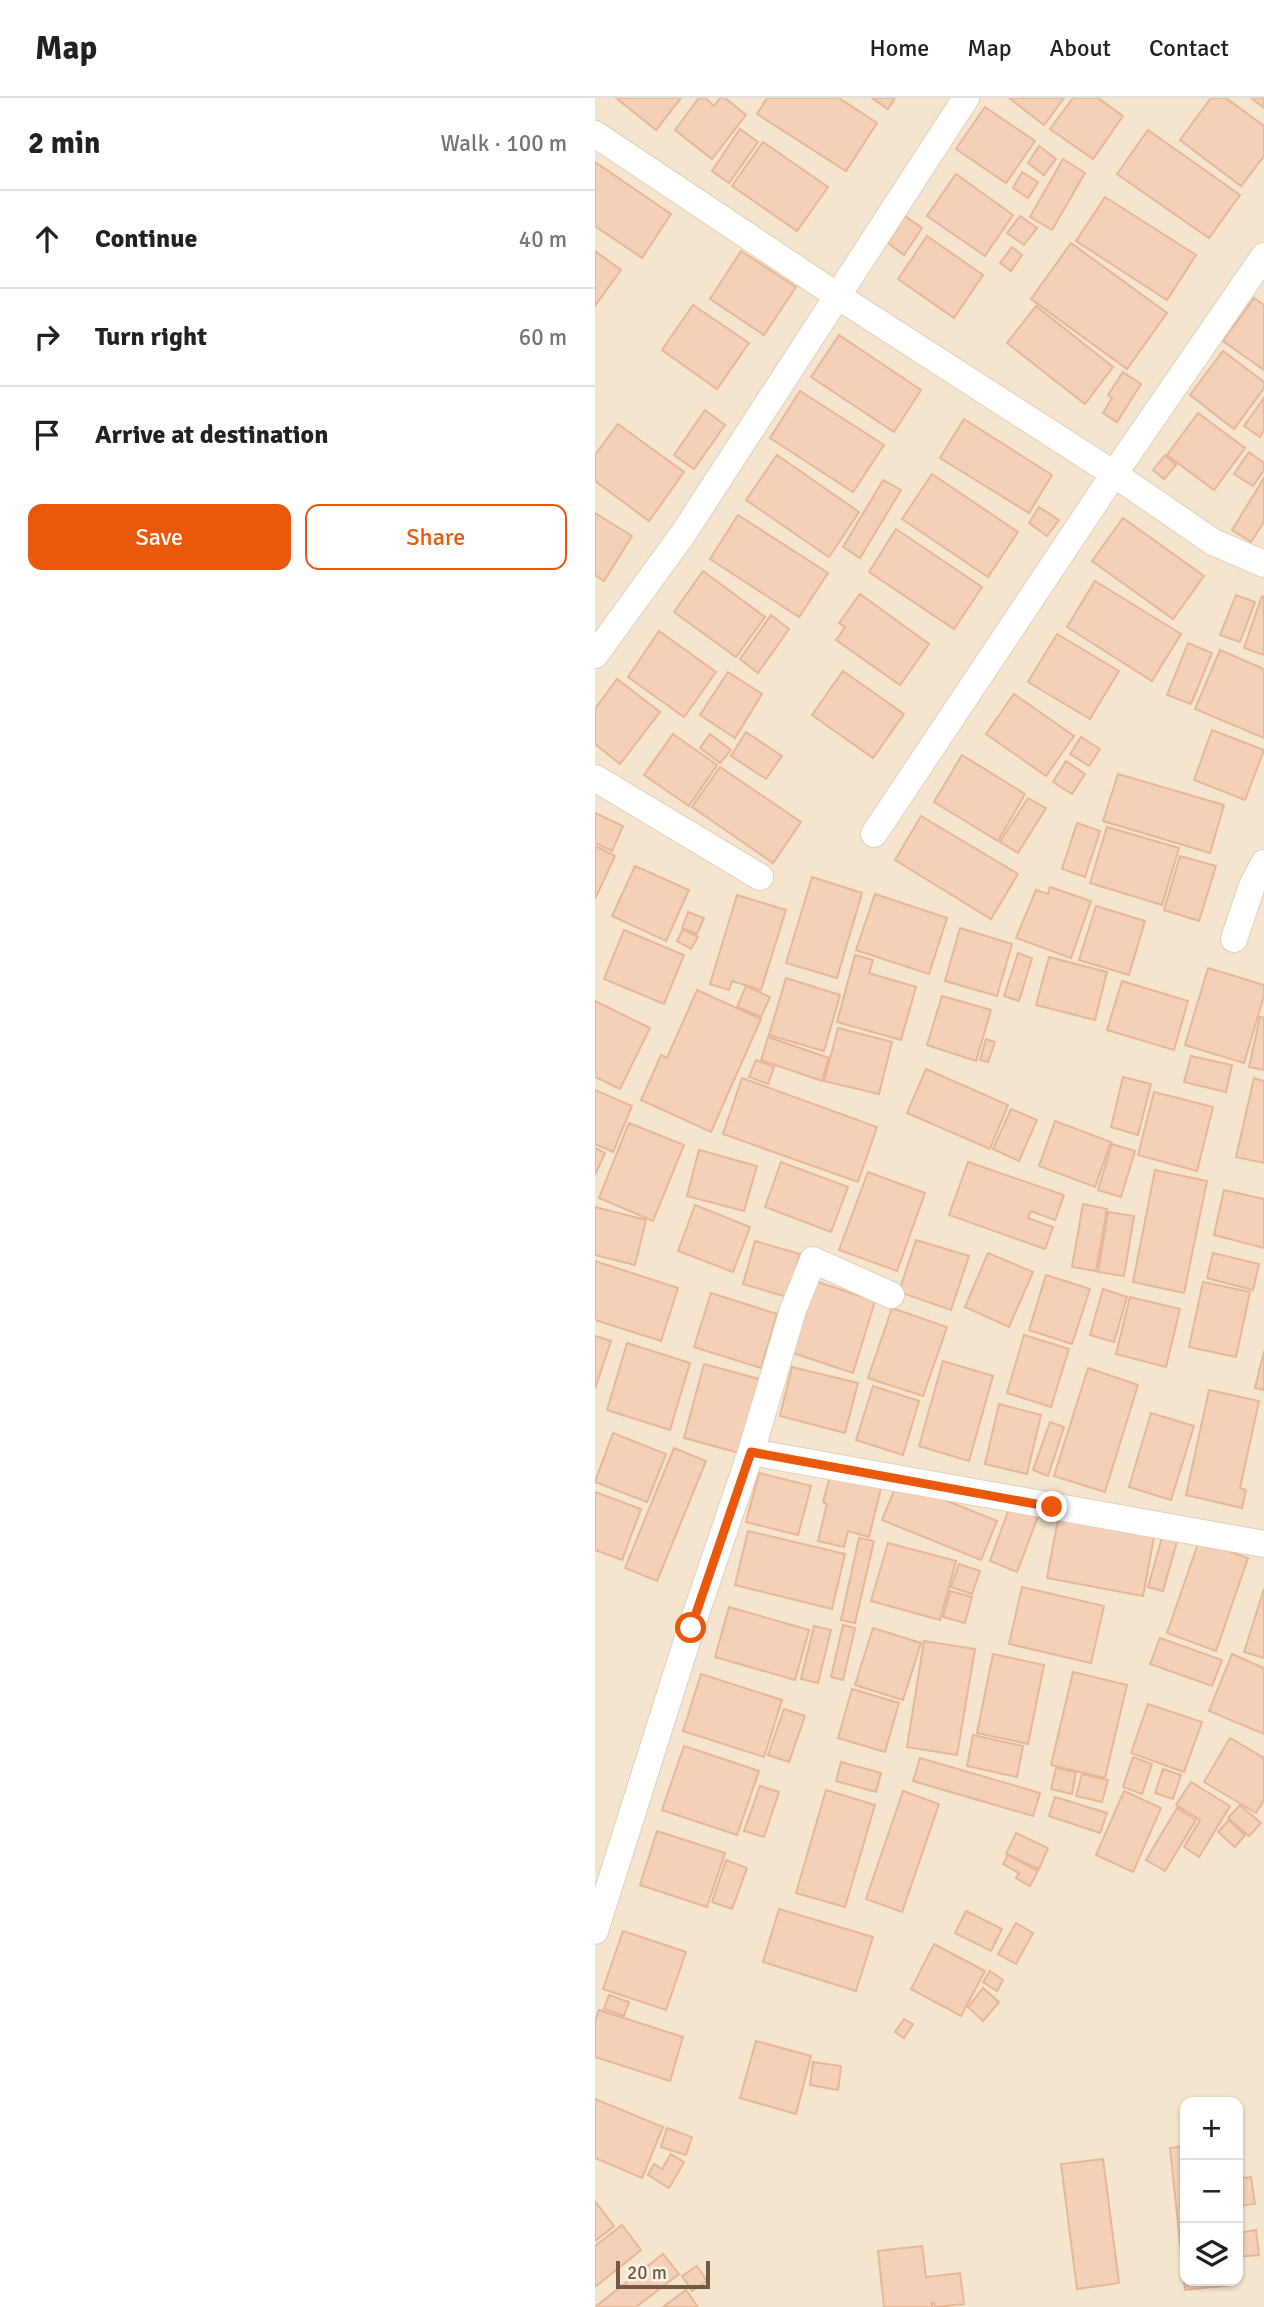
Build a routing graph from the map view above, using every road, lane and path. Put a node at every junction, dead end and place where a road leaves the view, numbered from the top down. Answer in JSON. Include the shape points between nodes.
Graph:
{"nodes":[{"id":1,"x":966,"y":98,"type":"edge"},
{"id":2,"x":595,"y":134,"type":"edge"},
{"id":3,"x":1264,"y":256,"type":"edge"},
{"id":4,"x":836,"y":295,"type":"junction"},
{"id":5,"x":1114,"y":474,"type":"junction"},
{"id":6,"x":1264,"y":564,"type":"edge"},
{"id":7,"x":595,"y":654,"type":"edge"},
{"id":8,"x":595,"y":778,"type":"edge"},
{"id":9,"x":874,"y":834,"type":"dead end"},
{"id":10,"x":1264,"y":863,"type":"edge"},
{"id":11,"x":760,"y":877,"type":"dead end"},
{"id":12,"x":1234,"y":939,"type":"dead end"},
{"id":13,"x":891,"y":1295,"type":"dead end"},
{"id":14,"x":751,"y":1452,"type":"junction"},
{"id":15,"x":1264,"y":1544,"type":"edge"},
{"id":16,"x":595,"y":1931,"type":"edge"}],
"edges":[{"from":1,"to":4,"type":"street"},
{"from":2,"to":4,"type":"street"},
{"from":3,"to":5,"type":"street"},
{"from":4,"to":5,"type":"street"},
{"from":4,"to":7,"type":"street","via":[[683,534]]},
{"from":5,"to":6,"type":"street","via":[[1213,542]]},
{"from":5,"to":9,"type":"street"},
{"from":8,"to":11,"type":"street"},
{"from":10,"to":12,"type":"street"},
{"from":13,"to":14,"type":"street","via":[[813,1260],[793,1310]]},
{"from":14,"to":15,"type":"street"},
{"from":14,"to":16,"type":"street"}]}
